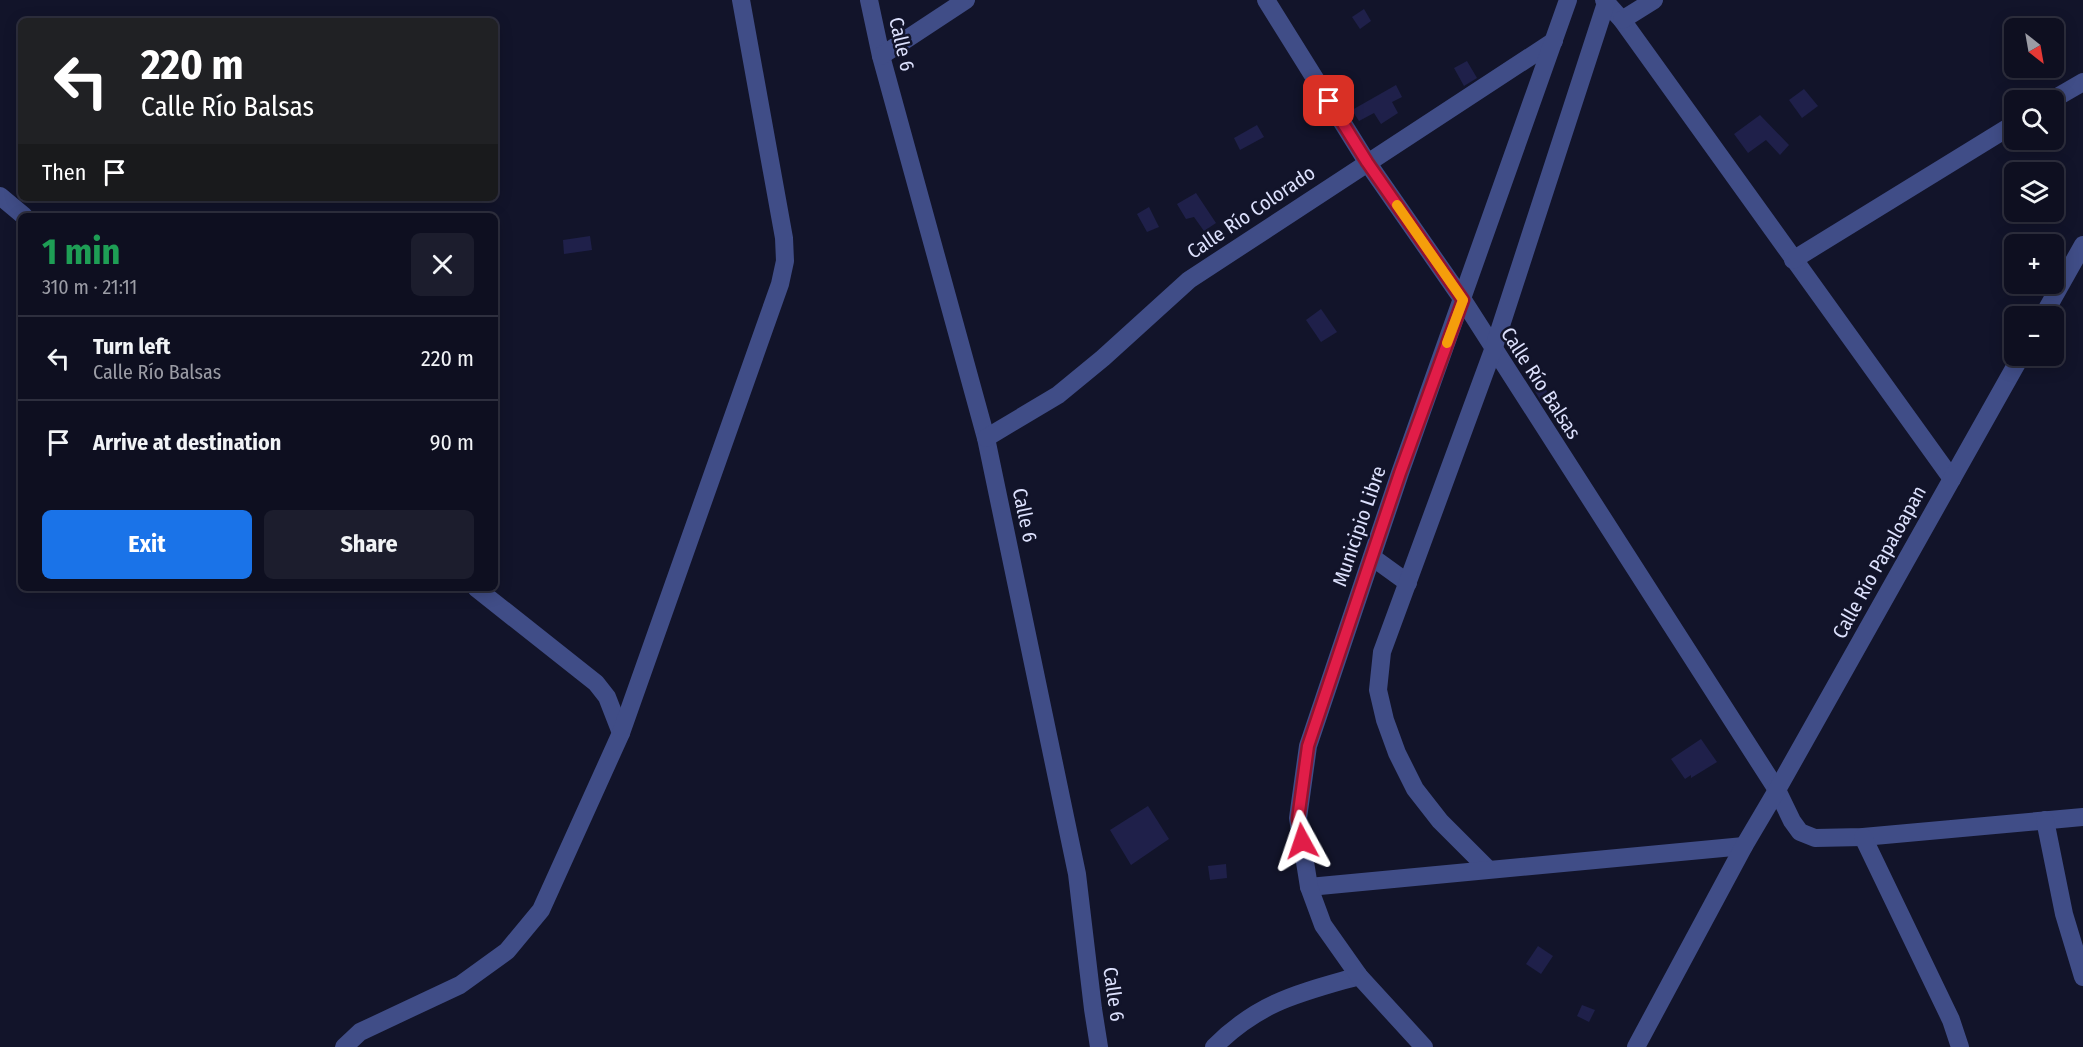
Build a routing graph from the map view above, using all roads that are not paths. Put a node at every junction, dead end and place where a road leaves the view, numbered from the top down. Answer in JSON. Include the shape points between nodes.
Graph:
{"nodes":[{"id":1,"x":741,"y":0,"type":"edge"},
{"id":2,"x":869,"y":0,"type":"edge"},
{"id":3,"x":966,"y":0,"type":"edge"},
{"id":4,"x":1266,"y":0,"type":"edge"},
{"id":5,"x":1568,"y":0,"type":"edge"},
{"id":6,"x":1654,"y":0,"type":"edge"},
{"id":7,"x":1606,"y":1,"type":"edge"},
{"id":8,"x":1622,"y":20,"type":"junction"},
{"id":9,"x":1554,"y":41,"type":"junction"},
{"id":10,"x":880,"y":56,"type":"junction"},
{"id":11,"x":2083,"y":82,"type":"edge"},
{"id":12,"x":2064,"y":93,"type":"edge"},
{"id":13,"x":2004,"y":130,"type":"edge"},
{"id":14,"x":1367,"y":162,"type":"junction"},
{"id":15,"x":0,"y":196,"type":"edge"},
{"id":16,"x":20,"y":213,"type":"edge"},
{"id":17,"x":2083,"y":245,"type":"edge"},
{"id":18,"x":1793,"y":260,"type":"junction"},
{"id":19,"x":1463,"y":300,"type":"junction"},
{"id":20,"x":2049,"y":306,"type":"edge"},
{"id":21,"x":1493,"y":350,"type":"junction"},
{"id":22,"x":2015,"y":366,"type":"edge"},
{"id":23,"x":986,"y":438,"type":"junction"},
{"id":24,"x":1952,"y":479,"type":"junction"},
{"id":25,"x":1372,"y":557,"type":"junction"},
{"id":26,"x":1408,"y":583,"type":"junction"},
{"id":27,"x":480,"y":591,"type":"edge"},
{"id":28,"x":621,"y":733,"type":"junction"},
{"id":29,"x":1778,"y":790,"type":"junction"},
{"id":30,"x":2083,"y":817,"type":"edge"},
{"id":31,"x":2044,"y":820,"type":"junction"},
{"id":32,"x":1863,"y":837,"type":"junction"},
{"id":33,"x":1744,"y":846,"type":"junction"},
{"id":34,"x":1488,"y":869,"type":"junction"},
{"id":35,"x":1309,"y":887,"type":"junction"},
{"id":36,"x":1359,"y":976,"type":"junction"},
{"id":37,"x":2083,"y":976,"type":"edge"},
{"id":38,"x":344,"y":1047,"type":"edge"},
{"id":39,"x":1099,"y":1047,"type":"edge"},
{"id":40,"x":1214,"y":1047,"type":"edge"},
{"id":41,"x":1424,"y":1047,"type":"edge"},
{"id":42,"x":1636,"y":1047,"type":"edge"},
{"id":43,"x":1960,"y":1047,"type":"edge"}],
"edges":[{"from":1,"to":28,"type":"street","via":[[785,261]]},
{"from":2,"to":10,"type":"street","name":"Calle 6"},
{"from":3,"to":10,"type":"street"},
{"from":4,"to":14,"type":"street","name":"Calle Río Balsas"},
{"from":5,"to":9,"type":"street","name":"Municipio Libre"},
{"from":6,"to":8,"type":"street"},
{"from":7,"to":8,"type":"street"},
{"from":7,"to":21,"type":"street"},
{"from":8,"to":18,"type":"street"},
{"from":9,"to":14,"type":"street","name":"Calle Río Colorado"},
{"from":9,"to":19,"type":"street","name":"Municipio Libre"},
{"from":10,"to":23,"type":"street","name":"Calle 6"},
{"from":11,"to":12,"type":"street"},
{"from":13,"to":18,"type":"street"},
{"from":14,"to":19,"type":"street","name":"Calle Río Balsas"},
{"from":14,"to":23,"type":"street","name":"Calle Río Colorado","via":[[1190,280],[1058,395]]},
{"from":15,"to":16,"type":"street"},
{"from":17,"to":20,"type":"street"},
{"from":18,"to":24,"type":"street"},
{"from":19,"to":21,"type":"street","name":"Calle Río Balsas"},
{"from":19,"to":25,"type":"street","name":"Municipio Libre"},
{"from":21,"to":26,"type":"street"},
{"from":21,"to":29,"type":"street","name":"Calle Río Balsas"},
{"from":22,"to":24,"type":"street","name":"Calle Río Papaloapan"},
{"from":23,"to":39,"type":"street","name":"Calle 6","via":[[1077,874]]},
{"from":24,"to":29,"type":"street","name":"Calle Río Papaloapan"},
{"from":25,"to":26,"type":"street"},
{"from":25,"to":35,"type":"street","name":"Municipio Libre","via":[[1308,746],[1298,819]]},
{"from":26,"to":34,"type":"street","via":[[1382,652],[1378,690],[1385,720],[1415,789],[1440,821]]},
{"from":27,"to":28,"type":"street","via":[[596,683],[607,697]]},
{"from":28,"to":38,"type":"street","via":[[541,910],[507,951],[460,985],[360,1032]]},
{"from":29,"to":32,"type":"street","name":"Calle Río Balsas","via":[[1800,832],[1815,838]]},
{"from":29,"to":33,"type":"street","name":"Calle Río Papaloapan"},
{"from":30,"to":31,"type":"street","name":"Calle Río Balsas"},
{"from":31,"to":32,"type":"street","name":"Calle Río Balsas"},
{"from":31,"to":37,"type":"street","via":[[2064,914]]},
{"from":32,"to":43,"type":"street","via":[[1951,1020]]},
{"from":33,"to":34,"type":"street"},
{"from":33,"to":42,"type":"street","name":"Calle Río Papaloapan"},
{"from":34,"to":35,"type":"street"},
{"from":35,"to":36,"type":"street","name":"Municipio Libre","via":[[1323,925]]},
{"from":36,"to":40,"type":"street","via":[[1296,994],[1261,1009]]},
{"from":36,"to":41,"type":"street","name":"Municipio Libre"}]}
